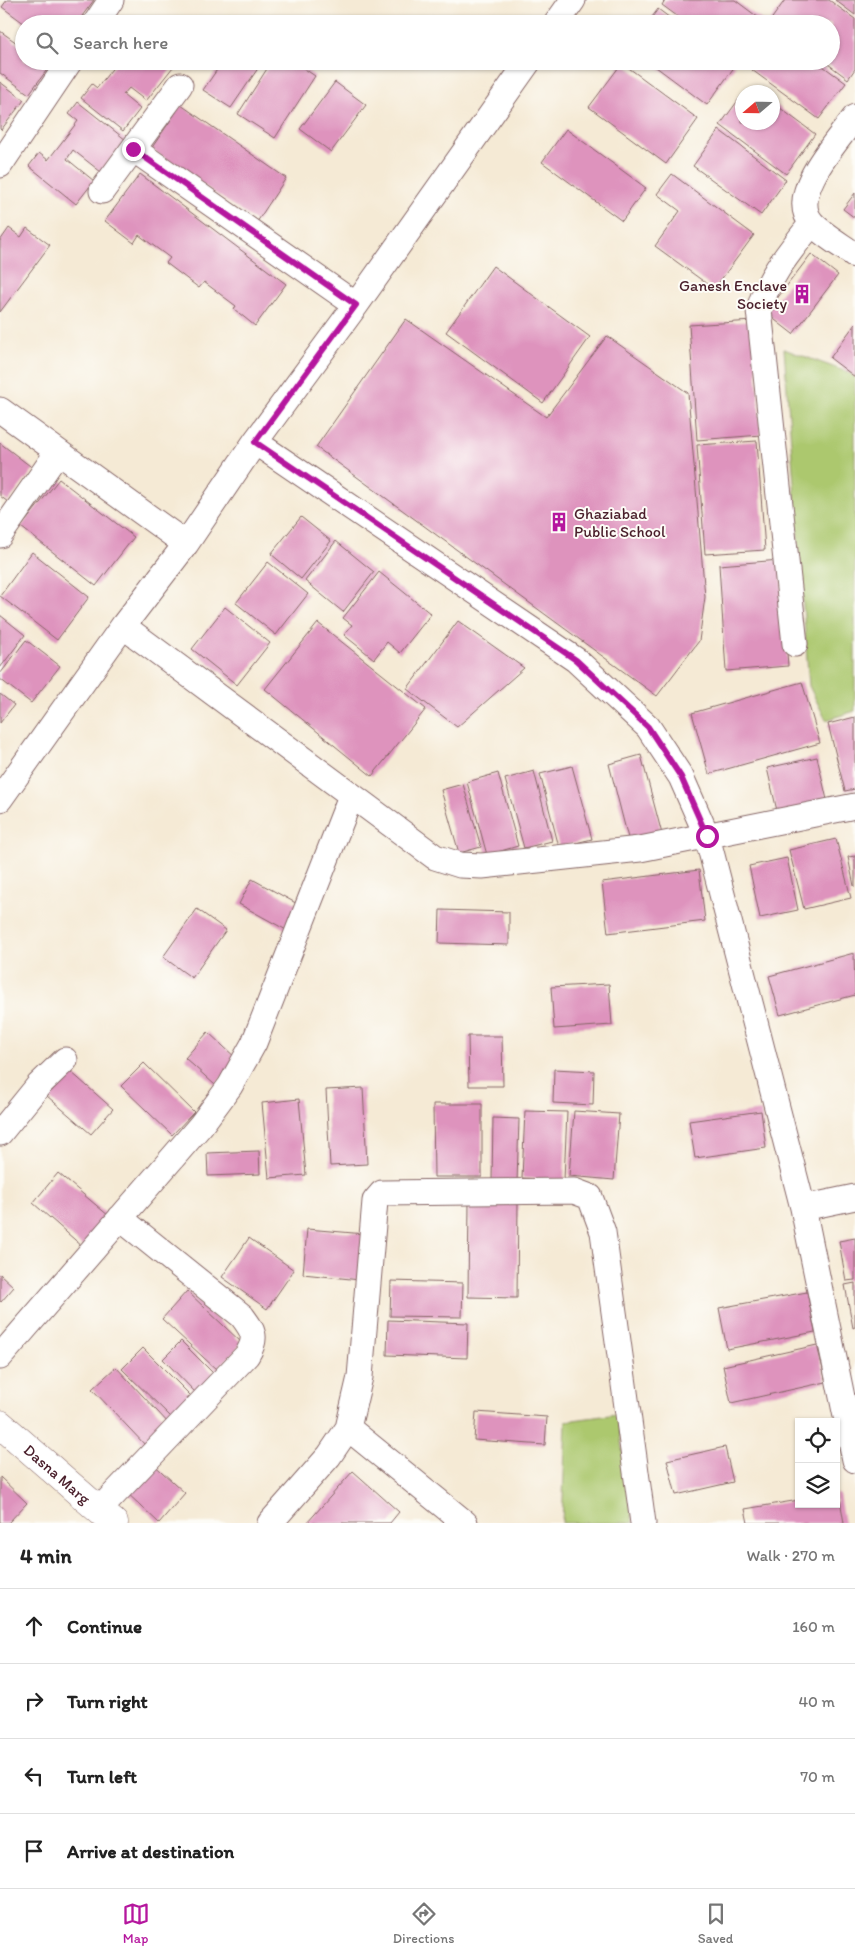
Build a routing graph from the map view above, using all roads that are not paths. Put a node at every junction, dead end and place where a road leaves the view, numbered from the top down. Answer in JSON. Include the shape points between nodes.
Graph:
{"nodes":[{"id":1,"x":111,"y":0,"type":"edge"},
{"id":2,"x":572,"y":0,"type":"edge"},
{"id":3,"x":101,"y":15,"type":"edge"},
{"id":4,"x":562,"y":15,"type":"edge"},
{"id":5,"x":64,"y":70,"type":"edge"},
{"id":6,"x":523,"y":70,"type":"edge"},
{"id":7,"x":180,"y":85,"type":"dead end"},
{"id":8,"x":855,"y":117,"type":"edge"},
{"id":9,"x":133,"y":149,"type":"junction"},
{"id":10,"x":1,"y":162,"type":"edge"},
{"id":11,"x":102,"y":190,"type":"dead end"},
{"id":12,"x":812,"y":223,"type":"junction"},
{"id":13,"x":855,"y":255,"type":"edge"},
{"id":14,"x":356,"y":305,"type":"junction"},
{"id":15,"x":0,"y":410,"type":"edge"},
{"id":16,"x":255,"y":442,"type":"junction"},
{"id":17,"x":58,"y":452,"type":"junction"},
{"id":18,"x":0,"y":535,"type":"edge"},
{"id":19,"x":186,"y":544,"type":"junction"},
{"id":20,"x":123,"y":626,"type":"junction"},
{"id":21,"x":795,"y":644,"type":"dead end"},
{"id":22,"x":352,"y":796,"type":"junction"},
{"id":23,"x":0,"y":799,"type":"edge"},
{"id":24,"x":855,"y":806,"type":"edge"},
{"id":25,"x":707,"y":836,"type":"junction"},
{"id":26,"x":65,"y":1060,"type":"dead end"},
{"id":27,"x":0,"y":1133,"type":"edge"},
{"id":28,"x":855,"y":1197,"type":"edge"},
{"id":29,"x":804,"y":1208,"type":"junction"},
{"id":30,"x":120,"y":1218,"type":"junction"},
{"id":31,"x":0,"y":1356,"type":"edge"},
{"id":32,"x":0,"y":1424,"type":"edge"},
{"id":33,"x":348,"y":1428,"type":"junction"},
{"id":34,"x":855,"y":1460,"type":"edge"},
{"id":35,"x":107,"y":1516,"type":"edge"},
{"id":36,"x":270,"y":1523,"type":"edge"},
{"id":37,"x":465,"y":1523,"type":"edge"},
{"id":38,"x":643,"y":1523,"type":"edge"}],
"edges":[{"from":1,"to":3,"type":"street"},
{"from":2,"to":4,"type":"street"},
{"from":5,"to":10,"type":"street"},
{"from":6,"to":14,"type":"street"},
{"from":7,"to":9,"type":"street"},
{"from":8,"to":12,"type":"street","via":[[813,175],[804,200],[804,211]]},
{"from":9,"to":11,"type":"street"},
{"from":9,"to":14,"type":"street"},
{"from":12,"to":13,"type":"street"},
{"from":12,"to":21,"type":"street","via":[[774,273],[764,291],[759,310]]},
{"from":14,"to":16,"type":"street"},
{"from":15,"to":17,"type":"street"},
{"from":16,"to":19,"type":"street"},
{"from":16,"to":25,"type":"street","via":[[576,660],[648,727],[681,777]]},
{"from":17,"to":18,"type":"street"},
{"from":17,"to":19,"type":"street"},
{"from":19,"to":20,"type":"street"},
{"from":20,"to":22,"type":"street"},
{"from":20,"to":23,"type":"street"},
{"from":22,"to":25,"type":"street","via":[[435,857],[460,865],[482,866],[640,848]]},
{"from":22,"to":30,"type":"street","via":[[254,1044],[224,1094]]},
{"from":24,"to":25,"type":"street"},
{"from":25,"to":29,"type":"street"},
{"from":26,"to":27,"type":"street"},
{"from":28,"to":29,"type":"street"},
{"from":29,"to":34,"type":"street"},
{"from":30,"to":31,"type":"street"},
{"from":30,"to":35,"type":"street","via":[[242,1316],[252,1330],[254,1344]]},
{"from":32,"to":35,"type":"street","name":"Dasna Marg"},
{"from":33,"to":36,"type":"street","via":[[329,1456]]},
{"from":33,"to":37,"type":"street"},
{"from":33,"to":38,"type":"street","via":[[360,1377],[375,1201],[382,1193],[574,1191],[590,1197],[603,1232]]}]}
